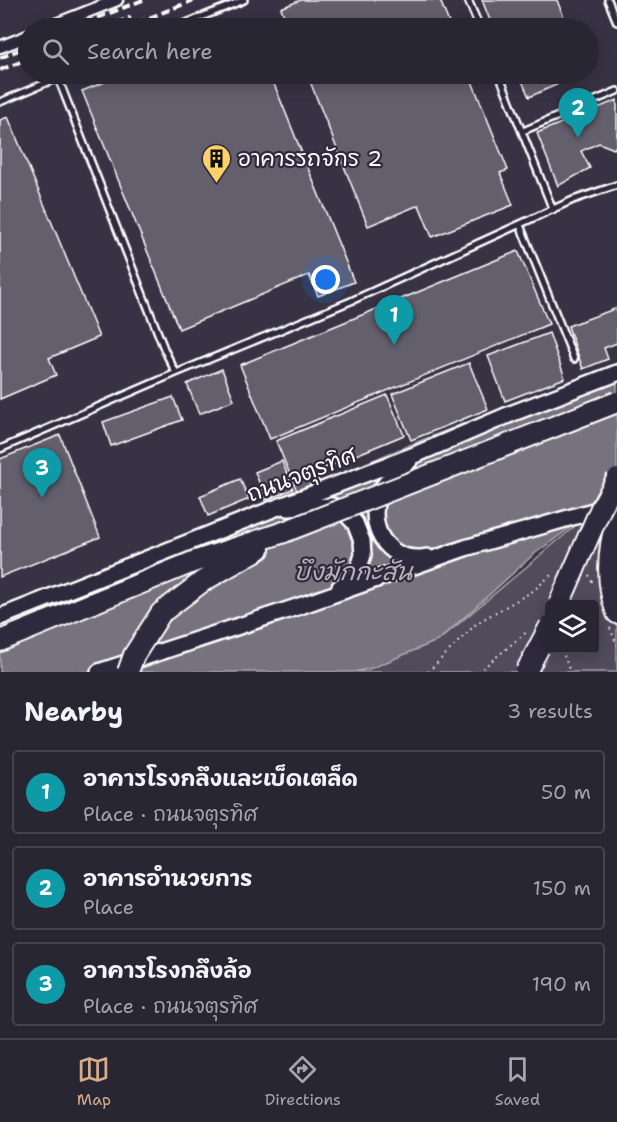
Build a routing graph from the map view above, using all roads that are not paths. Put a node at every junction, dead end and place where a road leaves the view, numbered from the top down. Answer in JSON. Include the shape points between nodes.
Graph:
{"nodes":[{"id":1,"x":117,"y":0,"type":"edge"},
{"id":2,"x":243,"y":0,"type":"edge"},
{"id":3,"x":468,"y":0,"type":"edge"},
{"id":4,"x":608,"y":0,"type":"edge"},
{"id":5,"x":71,"y":18,"type":"edge"},
{"id":6,"x":199,"y":18,"type":"edge"},
{"id":7,"x":476,"y":18,"type":"edge"},
{"id":8,"x":617,"y":22,"type":"edge"},
{"id":9,"x":18,"y":40,"type":"edge"},
{"id":10,"x":0,"y":48,"type":"edge"},
{"id":11,"x":44,"y":84,"type":"edge"},
{"id":12,"x":60,"y":84,"type":"edge"},
{"id":13,"x":503,"y":84,"type":"edge"},
{"id":14,"x":617,"y":91,"type":"edge"},
{"id":15,"x":0,"y":102,"type":"edge"},
{"id":16,"x":523,"y":130,"type":"junction"},
{"id":17,"x":617,"y":185,"type":"edge"},
{"id":18,"x":553,"y":210,"type":"junction"},
{"id":19,"x":520,"y":225,"type":"junction"},
{"id":20,"x":574,"y":359,"type":"dead end"},
{"id":21,"x":617,"y":373,"type":"edge"},
{"id":22,"x":176,"y":374,"type":"junction"},
{"id":23,"x":617,"y":402,"type":"edge"},
{"id":24,"x":0,"y":449,"type":"edge"},
{"id":25,"x":417,"y":454,"type":"junction"},
{"id":26,"x":617,"y":479,"type":"edge"},
{"id":27,"x":617,"y":504,"type":"edge"},
{"id":28,"x":273,"y":509,"type":"junction"},
{"id":29,"x":617,"y":518,"type":"edge"},
{"id":30,"x":284,"y":532,"type":"junction"},
{"id":31,"x":465,"y":548,"type":"junction"},
{"id":32,"x":561,"y":600,"type":"edge"},
{"id":33,"x":294,"y":608,"type":"junction"},
{"id":34,"x":0,"y":618,"type":"edge"},
{"id":35,"x":613,"y":619,"type":"edge"},
{"id":36,"x":541,"y":627,"type":"edge"},
{"id":37,"x":0,"y":641,"type":"edge"},
{"id":38,"x":99,"y":672,"type":"edge"},
{"id":39,"x":128,"y":672,"type":"edge"},
{"id":40,"x":526,"y":672,"type":"edge"}],
"edges":[{"from":1,"to":5,"type":"street"},
{"from":2,"to":6,"type":"lane"},
{"from":3,"to":7,"type":"lane"},
{"from":4,"to":8,"type":"lane"},
{"from":9,"to":10,"type":"street"},
{"from":11,"to":15,"type":"lane"},
{"from":12,"to":22,"type":"lane"},
{"from":13,"to":16,"type":"lane"},
{"from":14,"to":16,"type":"lane"},
{"from":16,"to":18,"type":"lane"},
{"from":17,"to":18,"type":"lane"},
{"from":18,"to":19,"type":"lane"},
{"from":19,"to":20,"type":"lane"},
{"from":19,"to":22,"type":"lane"},
{"from":21,"to":25,"type":"main road","name":"ถนนจตุรทิศ"},
{"from":22,"to":24,"type":"lane"},
{"from":23,"to":30,"type":"highway","bridge":true},
{"from":25,"to":28,"type":"main road","name":"ถนนจตุรทิศ"},
{"from":25,"to":31,"type":"main road","bridge":true,"via":[[397,471],[377,498],[377,522],[383,542],[396,554],[415,559]]},
{"from":26,"to":32,"type":"highway","bridge":true},
{"from":27,"to":31,"type":"main road"},
{"from":28,"to":33,"type":"main road","via":[[332,506],[354,523],[362,541],[363,555],[356,576]]},
{"from":28,"to":34,"type":"main road","name":"ถนนจตุรทิศ"},
{"from":29,"to":35,"type":"highway","via":[[608,563]]},
{"from":30,"to":37,"type":"highway","via":[[193,562]]},
{"from":30,"to":39,"type":"highway","bridge":true,"via":[[203,581],[161,613],[134,655]]},
{"from":31,"to":33,"type":"main road"},
{"from":33,"to":38,"type":"main road"},
{"from":36,"to":40,"type":"highway","bridge":true}]}
